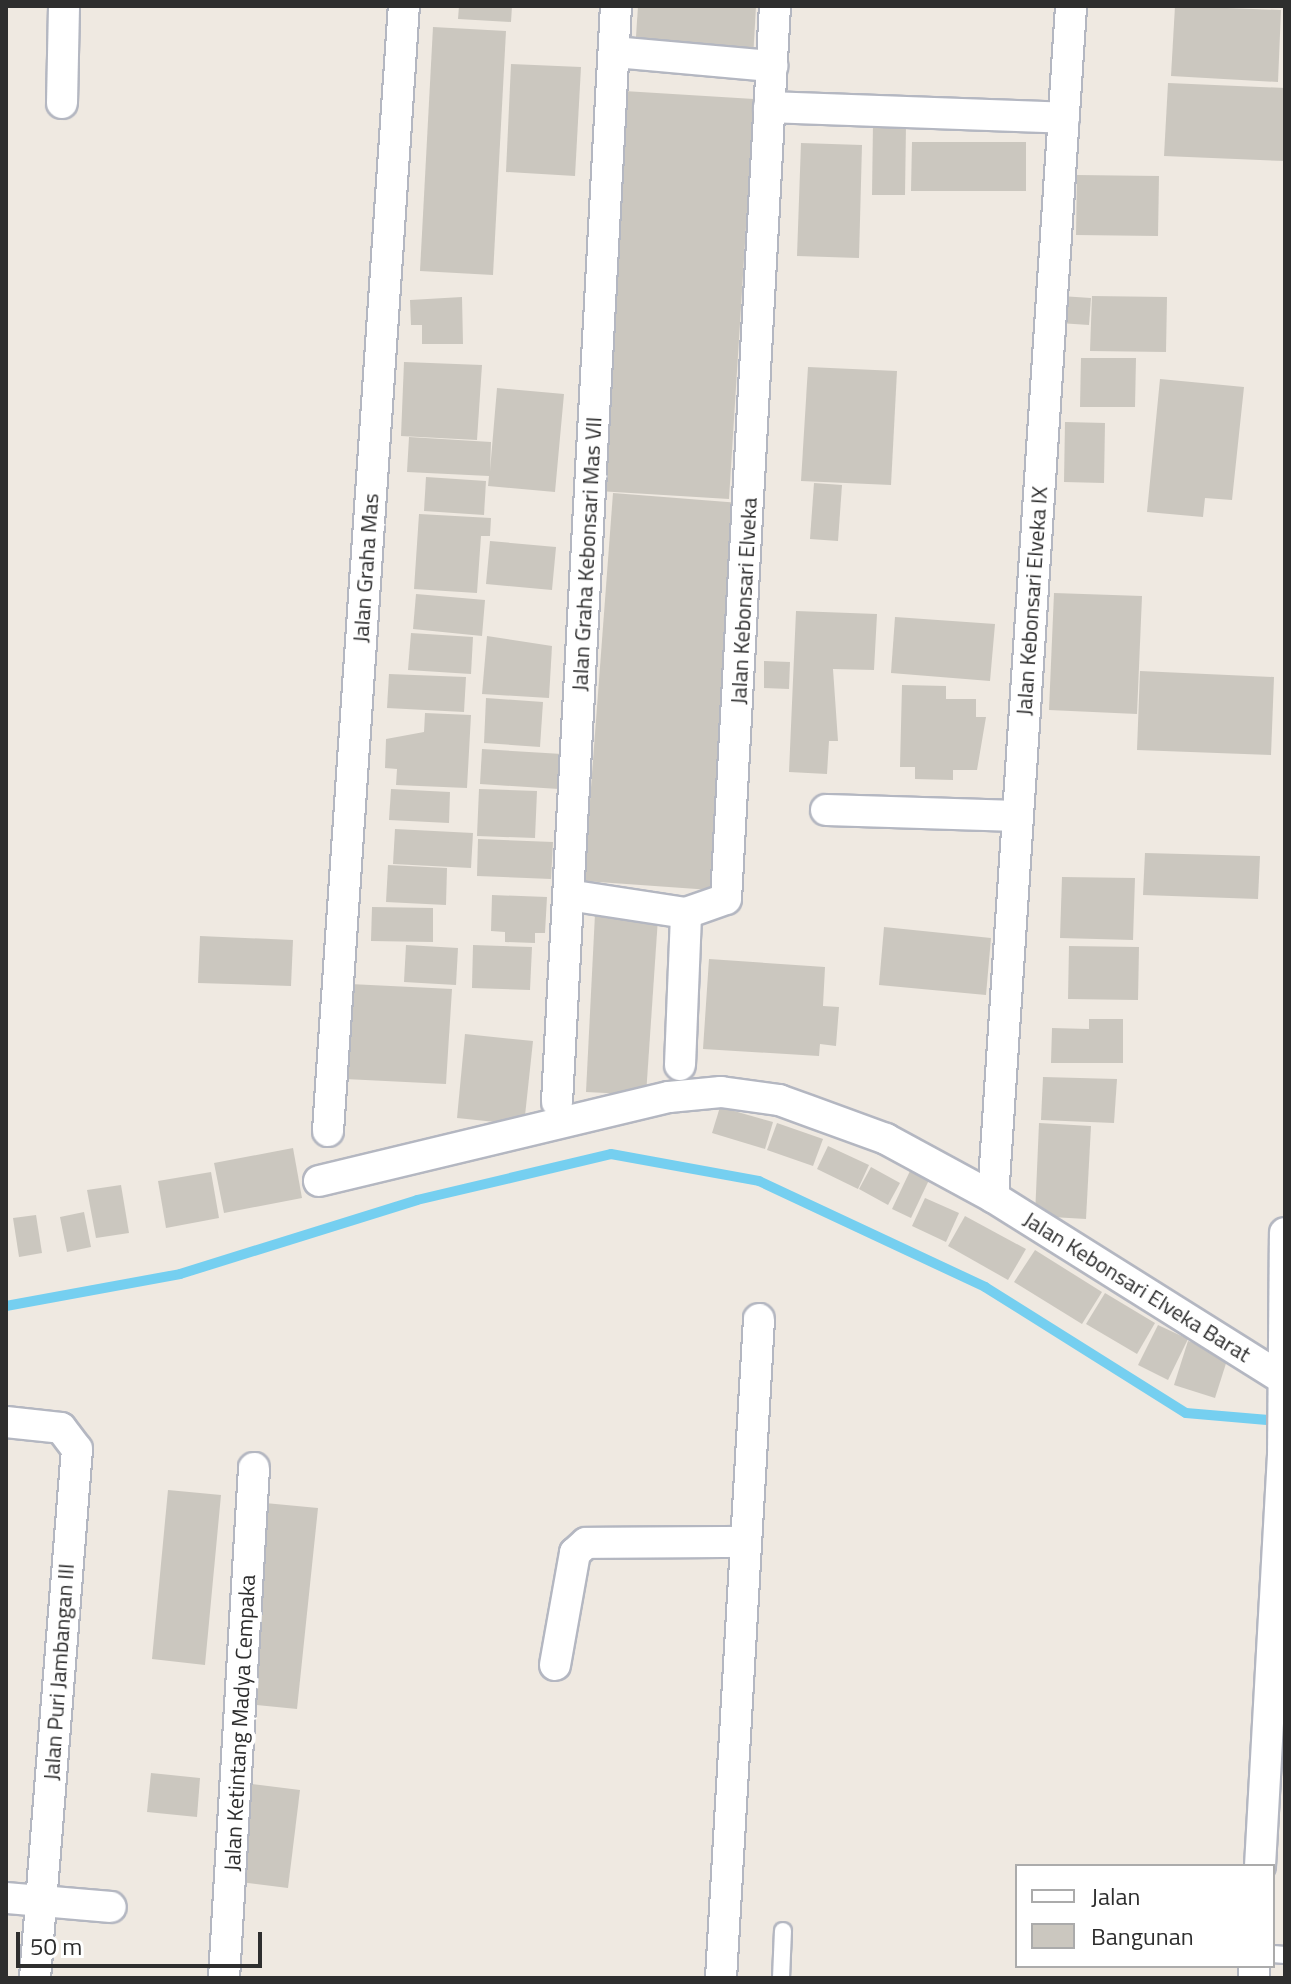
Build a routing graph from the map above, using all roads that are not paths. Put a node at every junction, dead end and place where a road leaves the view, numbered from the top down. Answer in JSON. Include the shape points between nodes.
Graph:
{"nodes":[{"id":1,"x":64,"y":6,"type":"edge"},
{"id":2,"x":404,"y":6,"type":"edge"},
{"id":3,"x":616,"y":6,"type":"edge"},
{"id":4,"x":775,"y":6,"type":"edge"},
{"id":5,"x":1071,"y":6,"type":"edge"},
{"id":6,"x":614,"y":52,"type":"junction"},
{"id":7,"x":772,"y":66,"type":"junction"},
{"id":8,"x":62,"y":103,"type":"dead end"},
{"id":9,"x":769,"y":107,"type":"junction"},
{"id":10,"x":1064,"y":118,"type":"junction"},
{"id":11,"x":826,"y":810,"type":"dead end"},
{"id":12,"x":1018,"y":816,"type":"junction"},
{"id":13,"x":568,"y":895,"type":"junction"},
{"id":14,"x":686,"y":913,"type":"junction"},
{"id":15,"x":680,"y":1065,"type":"dead end"},
{"id":16,"x":557,"y":1102,"type":"dead end"},
{"id":17,"x":328,"y":1131,"type":"dead end"},
{"id":18,"x":319,"y":1181,"type":"dead end"},
{"id":19,"x":993,"y":1197,"type":"junction"},
{"id":20,"x":1285,"y":1233,"type":"edge"},
{"id":21,"x":759,"y":1319,"type":"dead end"},
{"id":22,"x":1282,"y":1389,"type":"edge"},
{"id":23,"x":6,"y":1422,"type":"edge"},
{"id":24,"x":1284,"y":1450,"type":"edge"},
{"id":25,"x":254,"y":1468,"type":"dead end"},
{"id":26,"x":746,"y":1542,"type":"junction"},
{"id":27,"x":1279,"y":1634,"type":"edge"},
{"id":28,"x":555,"y":1665,"type":"dead end"},
{"id":29,"x":1276,"y":1716,"type":"edge"},
{"id":30,"x":1260,"y":1864,"type":"edge"},
{"id":31,"x":6,"y":1898,"type":"edge"},
{"id":32,"x":42,"y":1901,"type":"junction"},
{"id":33,"x":111,"y":1907,"type":"dead end"},
{"id":34,"x":783,"y":1931,"type":"dead end"},
{"id":35,"x":35,"y":1978,"type":"edge"},
{"id":36,"x":224,"y":1978,"type":"edge"},
{"id":37,"x":721,"y":1978,"type":"edge"},
{"id":38,"x":781,"y":1978,"type":"edge"}],
"edges":[{"from":1,"to":8,"type":"street"},
{"from":2,"to":17,"type":"street","name":"Jalan Graha Mas"},
{"from":3,"to":6,"type":"street","name":"Jalan Graha Kebonsari Mas VII"},
{"from":4,"to":7,"type":"street","name":"Jalan Kebonsari Elveka"},
{"from":5,"to":10,"type":"street","name":"Jalan Kebonsari Elveka IX"},
{"from":6,"to":7,"type":"street"},
{"from":6,"to":13,"type":"street","name":"Jalan Graha Kebonsari Mas VII"},
{"from":7,"to":9,"type":"street","name":"Jalan Kebonsari Elveka"},
{"from":9,"to":10,"type":"street"},
{"from":9,"to":14,"type":"street","name":"Jalan Kebonsari Elveka","via":[[731,871],[726,899]]},
{"from":10,"to":12,"type":"street","name":"Jalan Kebonsari Elveka IX"},
{"from":11,"to":12,"type":"street"},
{"from":12,"to":19,"type":"street","name":"Jalan Kebonsari Elveka IX"},
{"from":13,"to":14,"type":"street"},
{"from":13,"to":16,"type":"street","name":"Jalan Graha Kebonsari Mas VII"},
{"from":14,"to":15,"type":"street"},
{"from":18,"to":19,"type":"street","name":"Jalan Kebonsari Elveka Barat","via":[[669,1097],[721,1092],[779,1100],[886,1139]]},
{"from":19,"to":22,"type":"street","name":"Jalan Kebonsari Elveka Barat"},
{"from":20,"to":22,"type":"street"},
{"from":21,"to":26,"type":"street"},
{"from":22,"to":24,"type":"street"},
{"from":23,"to":32,"type":"street","name":"Jalan Puri Jambangan III","via":[[61,1428],[77,1449]]},
{"from":24,"to":27,"type":"street"},
{"from":25,"to":36,"type":"street","name":"Jalan Ketintang Madya Cempaka"},
{"from":26,"to":28,"type":"street","via":[[586,1543],[575,1553]]},
{"from":26,"to":37,"type":"street"},
{"from":27,"to":29,"type":"street"},
{"from":29,"to":30,"type":"street"},
{"from":31,"to":32,"type":"street"},
{"from":32,"to":33,"type":"street"},
{"from":32,"to":35,"type":"street","name":"Jalan Puri Jambangan III"},
{"from":34,"to":38,"type":"lane"}]}
